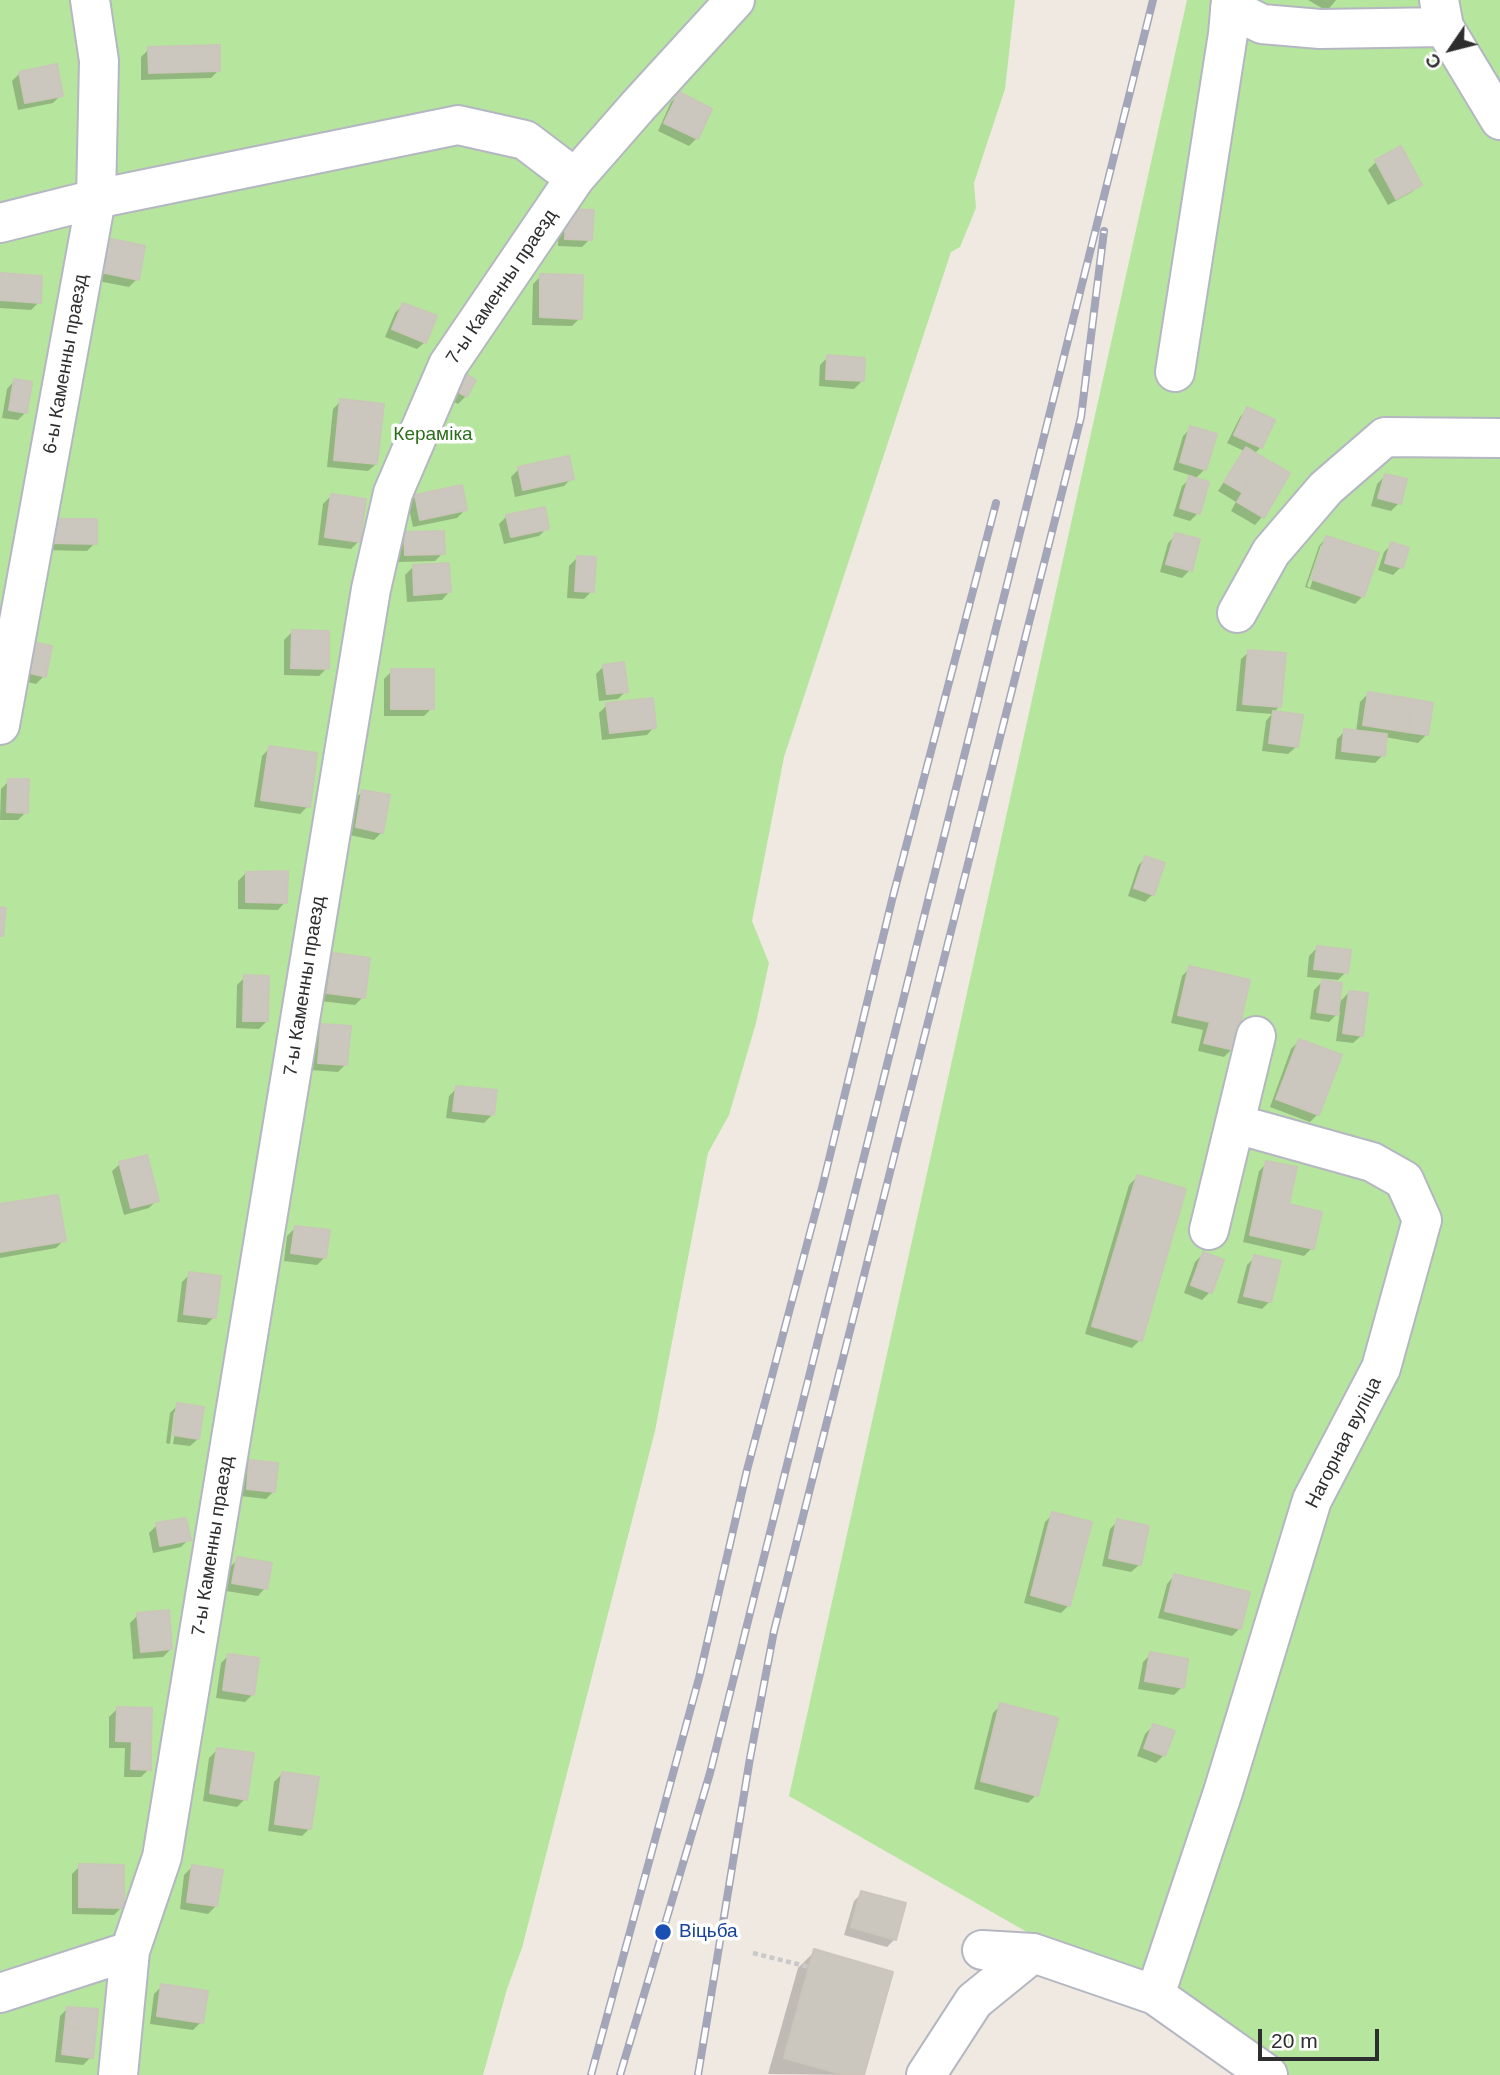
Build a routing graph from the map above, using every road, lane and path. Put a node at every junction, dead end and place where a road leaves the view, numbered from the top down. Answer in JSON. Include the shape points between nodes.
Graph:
{"nodes":[{"id":1,"x":90,"y":0,"type":"edge"},
{"id":2,"x":735,"y":0,"type":"edge"},
{"id":3,"x":1231,"y":4,"type":"edge"},
{"id":4,"x":1442,"y":14,"type":"edge"},
{"id":5,"x":1500,"y":120,"type":"edge"},
{"id":6,"x":575,"y":178,"type":"junction"},
{"id":7,"x":96,"y":199,"type":"junction"},
{"id":8,"x":0,"y":223,"type":"edge"},
{"id":9,"x":1175,"y":372,"type":"dead end"},
{"id":10,"x":1500,"y":438,"type":"edge"},
{"id":11,"x":1237,"y":613,"type":"dead end"},
{"id":12,"x":0,"y":725,"type":"edge"},
{"id":13,"x":1256,"y":1036,"type":"dead end"},
{"id":14,"x":1236,"y":1124,"type":"junction"},
{"id":15,"x":1209,"y":1230,"type":"dead end"},
{"id":16,"x":982,"y":1950,"type":"dead end"},
{"id":17,"x":130,"y":1951,"type":"junction"},
{"id":18,"x":752,"y":1953,"type":"dead end"},
{"id":19,"x":1033,"y":1953,"type":"junction"},
{"id":20,"x":809,"y":1967,"type":"dead end"},
{"id":21,"x":0,"y":1993,"type":"edge"},
{"id":22,"x":1155,"y":1995,"type":"junction"},
{"id":23,"x":118,"y":2075,"type":"edge"},
{"id":24,"x":926,"y":2075,"type":"edge"},
{"id":25,"x":1268,"y":2075,"type":"edge"}],
"edges":[{"from":1,"to":7,"type":"street","name":"6-ы Каменны праезд","via":[[99,61]]},
{"from":2,"to":6,"type":"street","name":"7-ы Каменны праезд"},
{"from":3,"to":4,"type":"street","via":[[1262,24],[1320,30]]},
{"from":3,"to":9,"type":"street"},
{"from":4,"to":5,"type":"street"},
{"from":6,"to":7,"type":"street","via":[[525,140],[458,125]]},
{"from":6,"to":17,"type":"street","name":"7-ы Каменны праезд","via":[[448,365],[393,493],[371,589],[162,1857]]},
{"from":7,"to":8,"type":"street"},
{"from":7,"to":12,"type":"street","name":"6-ы Каменны праезд"},
{"from":10,"to":11,"type":"street","via":[[1385,437],[1326,488],[1271,552]]},
{"from":13,"to":14,"type":"street"},
{"from":14,"to":15,"type":"street"},
{"from":14,"to":22,"type":"street","name":"Нагорная вуліца","via":[[1372,1161],[1404,1180],[1422,1220],[1381,1368],[1312,1500]]},
{"from":16,"to":19,"type":"street"},
{"from":17,"to":21,"type":"street"},
{"from":17,"to":23,"type":"street","name":"7-ы Каменны праезд"},
{"from":18,"to":20,"type":"path"},
{"from":19,"to":22,"type":"street"},
{"from":19,"to":24,"type":"street","via":[[974,2001]]},
{"from":22,"to":25,"type":"street"}]}
